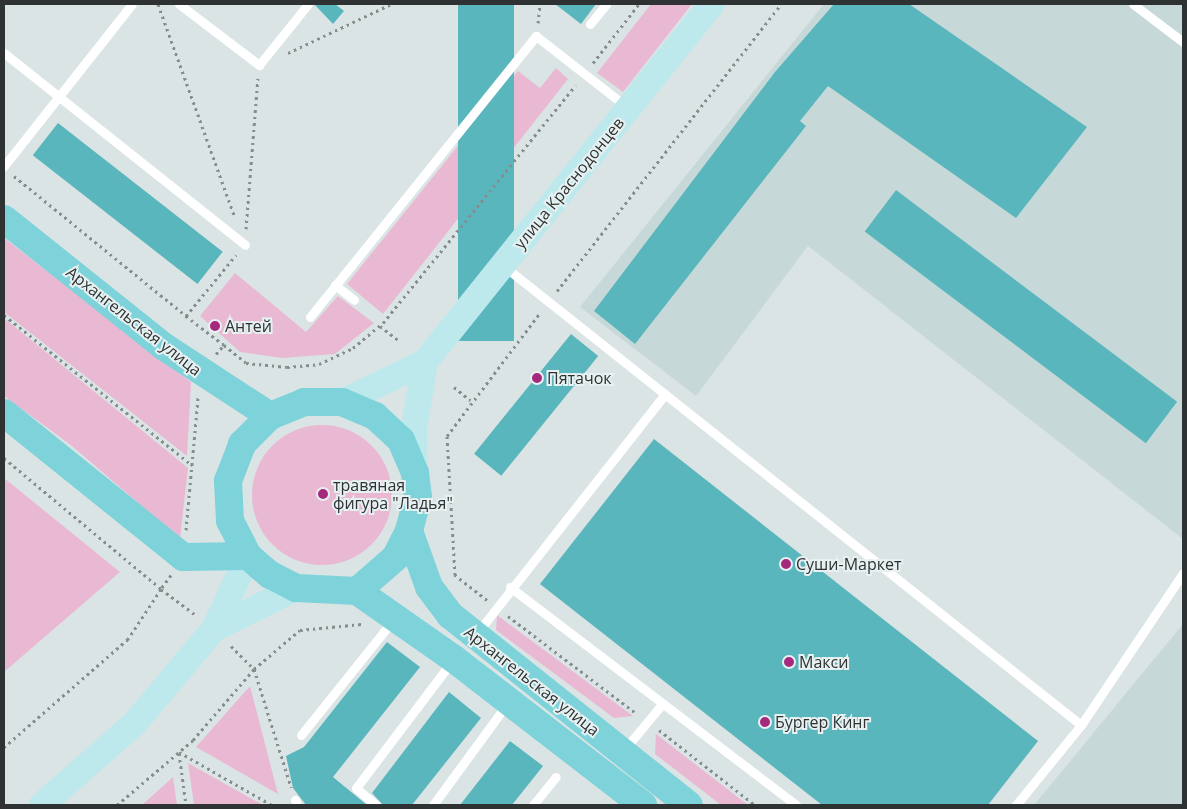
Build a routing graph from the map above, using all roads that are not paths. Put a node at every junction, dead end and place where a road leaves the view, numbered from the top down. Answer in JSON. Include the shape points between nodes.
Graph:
{"nodes":[{"id":1,"x":132,"y":4,"type":"edge"},
{"id":2,"x":179,"y":4,"type":"edge"},
{"id":3,"x":308,"y":4,"type":"edge"},
{"id":4,"x":606,"y":4,"type":"edge"},
{"id":5,"x":712,"y":4,"type":"edge"},
{"id":6,"x":1133,"y":4,"type":"edge"},
{"id":7,"x":590,"y":24,"type":"dead end"},
{"id":8,"x":1183,"y":42,"type":"edge"},
{"id":9,"x":4,"y":53,"type":"edge"},
{"id":10,"x":59,"y":97,"type":"junction"},
{"id":11,"x":629,"y":109,"type":"junction"},
{"id":12,"x":4,"y":166,"type":"edge"},
{"id":13,"x":4,"y":219,"type":"edge"},
{"id":14,"x":245,"y":245,"type":"road end"},
{"id":15,"x":503,"y":265,"type":"junction"},
{"id":16,"x":336,"y":285,"type":"junction"},
{"id":17,"x":354,"y":300,"type":"dead end"},
{"id":18,"x":310,"y":317,"type":"dead end"},
{"id":19,"x":424,"y":362,"type":"junction"},
{"id":20,"x":665,"y":394,"type":"junction"},
{"id":21,"x":342,"y":402,"type":"junction"},
{"id":22,"x":4,"y":413,"type":"edge"},
{"id":23,"x":270,"y":416,"type":"junction"},
{"id":24,"x":415,"y":473,"type":"junction"},
{"id":25,"x":409,"y":531,"type":"junction"},
{"id":26,"x":248,"y":556,"type":"junction"},
{"id":27,"x":1183,"y":573,"type":"edge"},
{"id":28,"x":510,"y":587,"type":"junction"},
{"id":29,"x":296,"y":588,"type":"junction"},
{"id":30,"x":357,"y":591,"type":"junction"},
{"id":31,"x":390,"y":624,"type":"junction"},
{"id":32,"x":214,"y":629,"type":"junction"},
{"id":33,"x":475,"y":637,"type":"junction"},
{"id":34,"x":454,"y":659,"type":"junction"},
{"id":35,"x":508,"y":702,"type":"junction"},
{"id":36,"x":662,"y":704,"type":"junction"},
{"id":37,"x":1081,"y":725,"type":"junction"},
{"id":38,"x":301,"y":735,"type":"dead end"},
{"id":39,"x":622,"y":752,"type":"junction"},
{"id":40,"x":556,"y":777,"type":"dead end"},
{"id":41,"x":42,"y":805,"type":"edge"},
{"id":42,"x":376,"y":805,"type":"edge"},
{"id":43,"x":433,"y":805,"type":"edge"},
{"id":44,"x":533,"y":805,"type":"edge"},
{"id":45,"x":643,"y":805,"type":"edge"},
{"id":46,"x":689,"y":805,"type":"edge"},
{"id":47,"x":796,"y":805,"type":"edge"},
{"id":48,"x":1016,"y":805,"type":"edge"}],
"edges":[{"from":1,"to":10,"type":"lane"},
{"from":2,"to":3,"type":"lane","via":[[259,65]]},
{"from":4,"to":7,"type":"lane"},
{"from":5,"to":11,"type":"main road","name":"улица Краснодонцев"},
{"from":6,"to":8,"type":"lane"},
{"from":9,"to":10,"type":"lane"},
{"from":10,"to":12,"type":"lane"},
{"from":10,"to":14,"type":"lane"},
{"from":11,"to":15,"type":"main road","name":"улица Краснодонцев"},
{"from":11,"to":16,"type":"lane","via":[[536,36]]},
{"from":13,"to":23,"type":"main road","name":"Архангельская улица","via":[[200,372]]},
{"from":15,"to":19,"type":"main road","name":"улица Краснодонцев"},
{"from":15,"to":20,"type":"lane"},
{"from":16,"to":17,"type":"lane"},
{"from":16,"to":18,"type":"lane"},
{"from":19,"to":21,"type":"main road","name":"улица Краснодонцев"},
{"from":19,"to":24,"type":"main road","via":[[414,428]]},
{"from":20,"to":28,"type":"lane"},
{"from":20,"to":37,"type":"lane"},
{"from":21,"to":23,"type":"main road","via":[[304,402]]},
{"from":21,"to":24,"type":"main road","via":[[375,416],[388,428],[400,440]]},
{"from":22,"to":26,"type":"main road","via":[[183,557]]},
{"from":23,"to":26,"type":"main road","via":[[242,444],[228,481],[230,521]]},
{"from":24,"to":25,"type":"main road","via":[[418,497]]},
{"from":25,"to":30,"type":"main road","via":[[396,557]]},
{"from":25,"to":33,"type":"main road","name":"Архангельская улица","via":[[428,587]]},
{"from":26,"to":29,"type":"main road","via":[[270,576]]},
{"from":26,"to":32,"type":"main road"},
{"from":27,"to":37,"type":"lane"},
{"from":28,"to":33,"type":"lane"},
{"from":28,"to":36,"type":"lane"},
{"from":29,"to":30,"type":"main road"},
{"from":29,"to":32,"type":"main road"},
{"from":30,"to":31,"type":"main road","name":"Архангельская улица"},
{"from":31,"to":34,"type":"main road","name":"Архангельская улица"},
{"from":31,"to":38,"type":"lane"},
{"from":32,"to":41,"type":"main road","via":[[135,723]]},
{"from":33,"to":39,"type":"main road","name":"Архангельская улица"},
{"from":34,"to":35,"type":"main road","name":"Архангельская улица"},
{"from":34,"to":42,"type":"lane","via":[[356,788]]},
{"from":35,"to":43,"type":"lane"},
{"from":35,"to":45,"type":"main road","name":"Архангельская улица"},
{"from":36,"to":39,"type":"lane"},
{"from":36,"to":47,"type":"lane"},
{"from":37,"to":48,"type":"lane"},
{"from":39,"to":46,"type":"main road","name":"Архангельская улица"},
{"from":40,"to":44,"type":"lane"}]}
